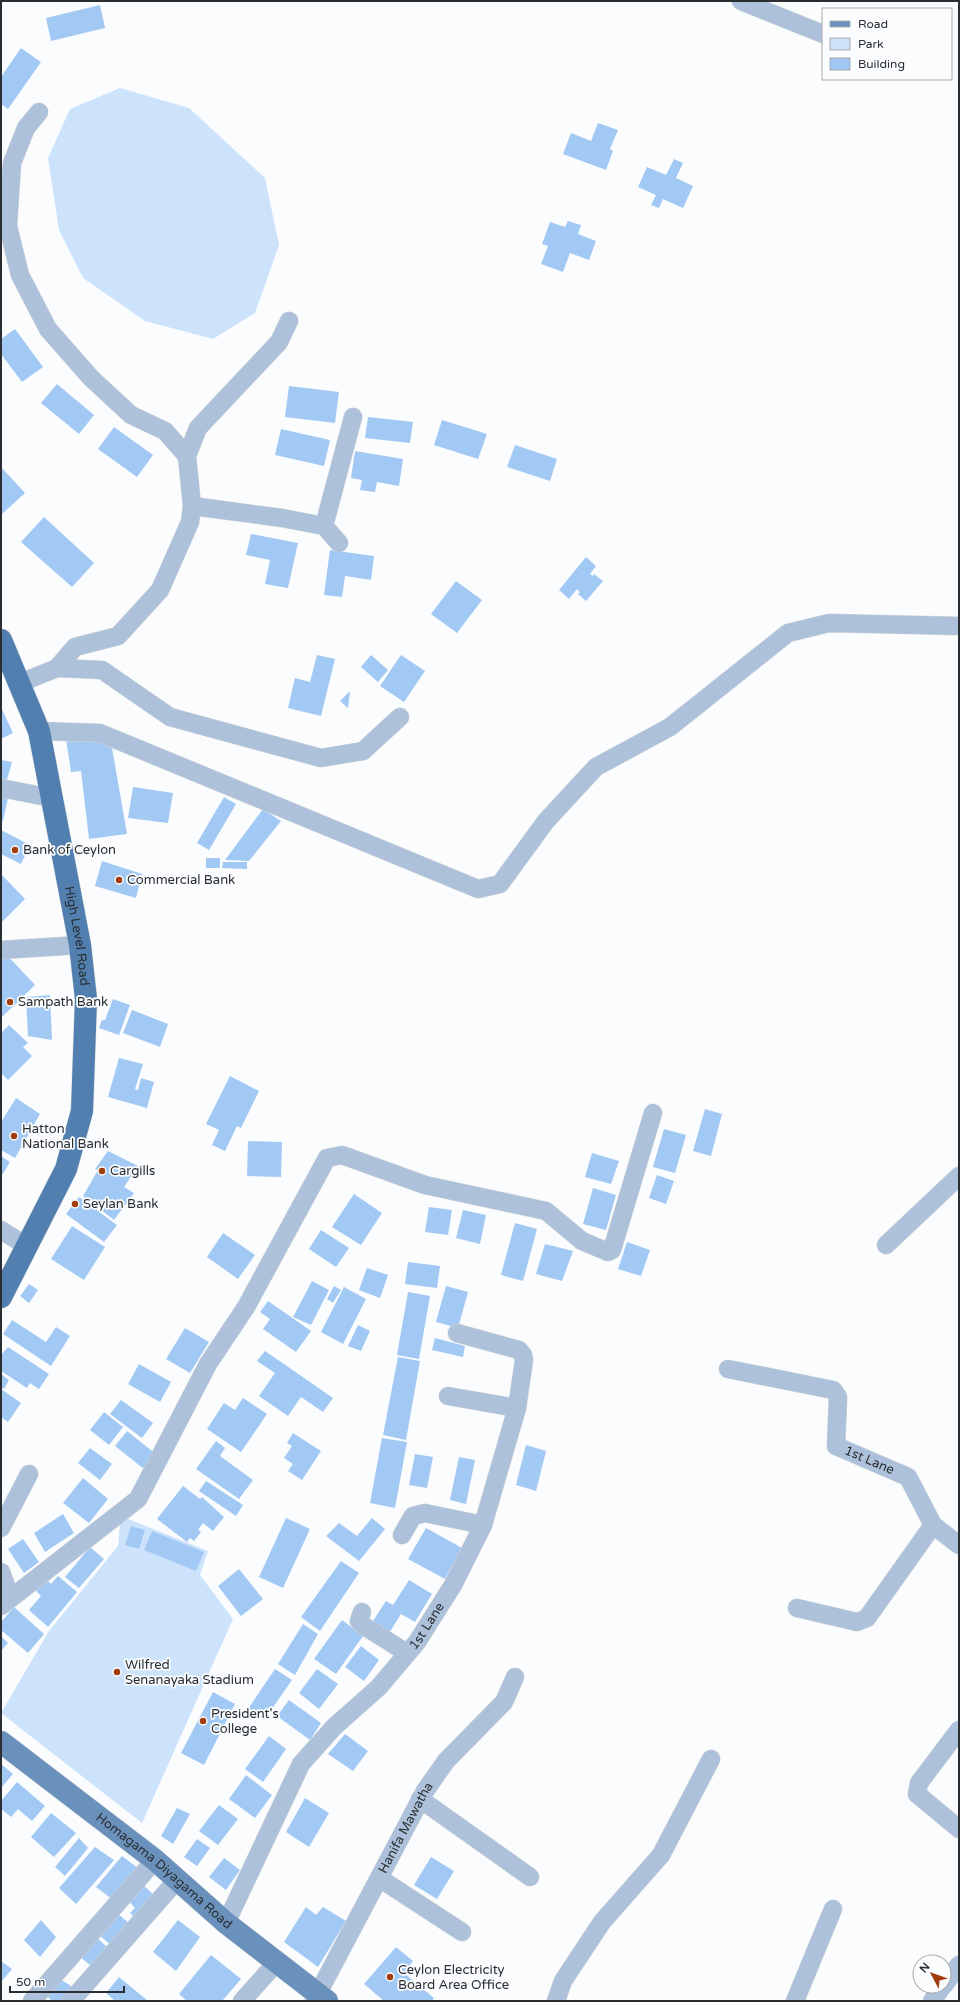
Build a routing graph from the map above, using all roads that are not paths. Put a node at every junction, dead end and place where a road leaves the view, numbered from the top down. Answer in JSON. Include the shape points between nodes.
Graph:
{"nodes":[{"id":1,"x":741,"y":1,"type":"edge"},
{"id":2,"x":822,"y":34,"type":"edge"},
{"id":3,"x":39,"y":112,"type":"dead end"},
{"id":4,"x":289,"y":322,"type":"dead end"},
{"id":5,"x":353,"y":417,"type":"dead end"},
{"id":6,"x":187,"y":456,"type":"junction"},
{"id":7,"x":192,"y":506,"type":"junction"},
{"id":8,"x":324,"y":526,"type":"junction"},
{"id":9,"x":339,"y":544,"type":"dead end"},
{"id":10,"x":959,"y":626,"type":"edge"},
{"id":11,"x":1,"y":640,"type":"edge"},
{"id":12,"x":58,"y":668,"type":"junction"},
{"id":13,"x":20,"y":683,"type":"junction"},
{"id":14,"x":400,"y":718,"type":"dead end"},
{"id":15,"x":39,"y":731,"type":"junction"},
{"id":16,"x":1,"y":788,"type":"edge"},
{"id":17,"x":52,"y":798,"type":"junction"},
{"id":18,"x":80,"y":945,"type":"junction"},
{"id":19,"x":1,"y":950,"type":"edge"},
{"id":20,"x":654,"y":1113,"type":"dead end"},
{"id":21,"x":959,"y":1176,"type":"edge"},
{"id":22,"x":1,"y":1230,"type":"edge"},
{"id":23,"x":886,"y":1245,"type":"dead end"},
{"id":24,"x":28,"y":1247,"type":"junction"},
{"id":25,"x":1,"y":1297,"type":"edge"},
{"id":26,"x":457,"y":1333,"type":"dead end"},
{"id":27,"x":728,"y":1369,"type":"dead end"},
{"id":28,"x":448,"y":1396,"type":"dead end"},
{"id":29,"x":517,"y":1408,"type":"junction"},
{"id":30,"x":29,"y":1474,"type":"dead end"},
{"id":31,"x":483,"y":1525,"type":"junction"},
{"id":32,"x":933,"y":1525,"type":"junction"},
{"id":33,"x":1,"y":1528,"type":"edge"},
{"id":34,"x":402,"y":1535,"type":"dead end"},
{"id":35,"x":959,"y":1545,"type":"edge"},
{"id":36,"x":1,"y":1572,"type":"edge"},
{"id":37,"x":6,"y":1602,"type":"edge"},
{"id":38,"x":797,"y":1608,"type":"dead end"},
{"id":39,"x":362,"y":1612,"type":"dead end"},
{"id":40,"x":407,"y":1654,"type":"junction"},
{"id":41,"x":515,"y":1677,"type":"dead end"},
{"id":42,"x":959,"y":1730,"type":"edge"},
{"id":43,"x":1,"y":1742,"type":"edge"},
{"id":44,"x":711,"y":1759,"type":"dead end"},
{"id":45,"x":420,"y":1799,"type":"junction"},
{"id":46,"x":959,"y":1829,"type":"edge"},
{"id":47,"x":155,"y":1860,"type":"junction"},
{"id":48,"x":530,"y":1877,"type":"dead end"},
{"id":49,"x":379,"y":1878,"type":"junction"},
{"id":50,"x":177,"y":1880,"type":"junction"},
{"id":51,"x":833,"y":1909,"type":"dead end"},
{"id":52,"x":226,"y":1923,"type":"junction"},
{"id":53,"x":462,"y":1932,"type":"dead end"},
{"id":54,"x":277,"y":1962,"type":"junction"},
{"id":55,"x":959,"y":1965,"type":"edge"},
{"id":56,"x":952,"y":1974,"type":"edge"},
{"id":57,"x":320,"y":1999,"type":"edge"},
{"id":58,"x":32,"y":2001,"type":"edge"},
{"id":59,"x":71,"y":2001,"type":"edge"},
{"id":60,"x":242,"y":2001,"type":"edge"},
{"id":61,"x":556,"y":2001,"type":"edge"},
{"id":62,"x":795,"y":2001,"type":"edge"}],
"edges":[{"from":1,"to":2,"type":"street"},
{"from":3,"to":6,"type":"street","via":[[26,128],[12,163],[8,226],[20,276],[48,329],[91,378],[131,415],[165,431]]},
{"from":4,"to":6,"type":"street","via":[[279,342],[198,428]]},
{"from":5,"to":8,"type":"street"},
{"from":6,"to":7,"type":"street"},
{"from":7,"to":8,"type":"street"},
{"from":7,"to":12,"type":"street","via":[[190,522],[160,590],[118,636],[75,647]]},
{"from":8,"to":9,"type":"street"},
{"from":10,"to":15,"type":"street","via":[[829,623],[788,633],[670,727],[596,767],[546,821],[500,884],[478,889],[100,733]]},
{"from":11,"to":13,"type":"highway","name":"High Level Road"},
{"from":12,"to":13,"type":"street"},
{"from":12,"to":14,"type":"street","via":[[102,670],[170,717],[321,758],[363,751]]},
{"from":13,"to":15,"type":"highway","name":"High Level Road"},
{"from":15,"to":17,"type":"highway","name":"High Level Road"},
{"from":16,"to":17,"type":"street"},
{"from":17,"to":18,"type":"highway","name":"High Level Road"},
{"from":18,"to":19,"type":"street"},
{"from":18,"to":24,"type":"highway","name":"High Level Road","via":[[86,999],[82,1111],[66,1169]]},
{"from":20,"to":37,"type":"street","via":[[612,1250],[608,1252],[582,1241],[546,1211],[425,1185],[342,1155],[327,1158],[246,1307],[208,1364],[138,1499]]},
{"from":21,"to":23,"type":"street"},
{"from":22,"to":24,"type":"street"},
{"from":24,"to":25,"type":"highway","name":"High Level Road"},
{"from":26,"to":29,"type":"street","name":"1st Lane","via":[[519,1350],[524,1360]]},
{"from":27,"to":32,"type":"street","name":"1st Lane","via":[[833,1390],[838,1396],[836,1446],[908,1477]]},
{"from":28,"to":29,"type":"street"},
{"from":29,"to":31,"type":"street","name":"1st Lane"},
{"from":30,"to":33,"type":"street"},
{"from":31,"to":34,"type":"street","via":[[425,1513],[413,1516]]},
{"from":31,"to":40,"type":"street","name":"1st Lane","via":[[453,1585]]},
{"from":32,"to":35,"type":"street","name":"1st Lane"},
{"from":32,"to":38,"type":"street","via":[[867,1618],[857,1622]]},
{"from":36,"to":37,"type":"street"},
{"from":39,"to":40,"type":"street","via":[[359,1621],[364,1626]]},
{"from":40,"to":52,"type":"street","name":"1st Lane","via":[[379,1687],[334,1727],[301,1764]]},
{"from":41,"to":45,"type":"street","name":"Hanifa Mawatha","via":[[504,1702],[446,1761]]},
{"from":42,"to":46,"type":"street","via":[[919,1782],[917,1794]]},
{"from":43,"to":47,"type":"main road","name":"Homagama Diyagama Road"},
{"from":44,"to":61,"type":"street","via":[[661,1855],[602,1922],[563,1981]]},
{"from":45,"to":48,"type":"street"},
{"from":45,"to":49,"type":"street","name":"Hanifa Mawatha"},
{"from":47,"to":50,"type":"main road","name":"Homagama Diyagama Road"},
{"from":47,"to":58,"type":"street"},
{"from":49,"to":53,"type":"street"},
{"from":49,"to":57,"type":"street","name":"Hanifa Mawatha"},
{"from":50,"to":52,"type":"main road","name":"Homagama Diyagama Road"},
{"from":50,"to":59,"type":"street"},
{"from":51,"to":62,"type":"street"},
{"from":52,"to":54,"type":"main road","name":"Homagama Diyagama Road"},
{"from":54,"to":57,"type":"main road","name":"Homagama Diyagama Road"},
{"from":54,"to":60,"type":"street"},
{"from":55,"to":56,"type":"street"}]}
